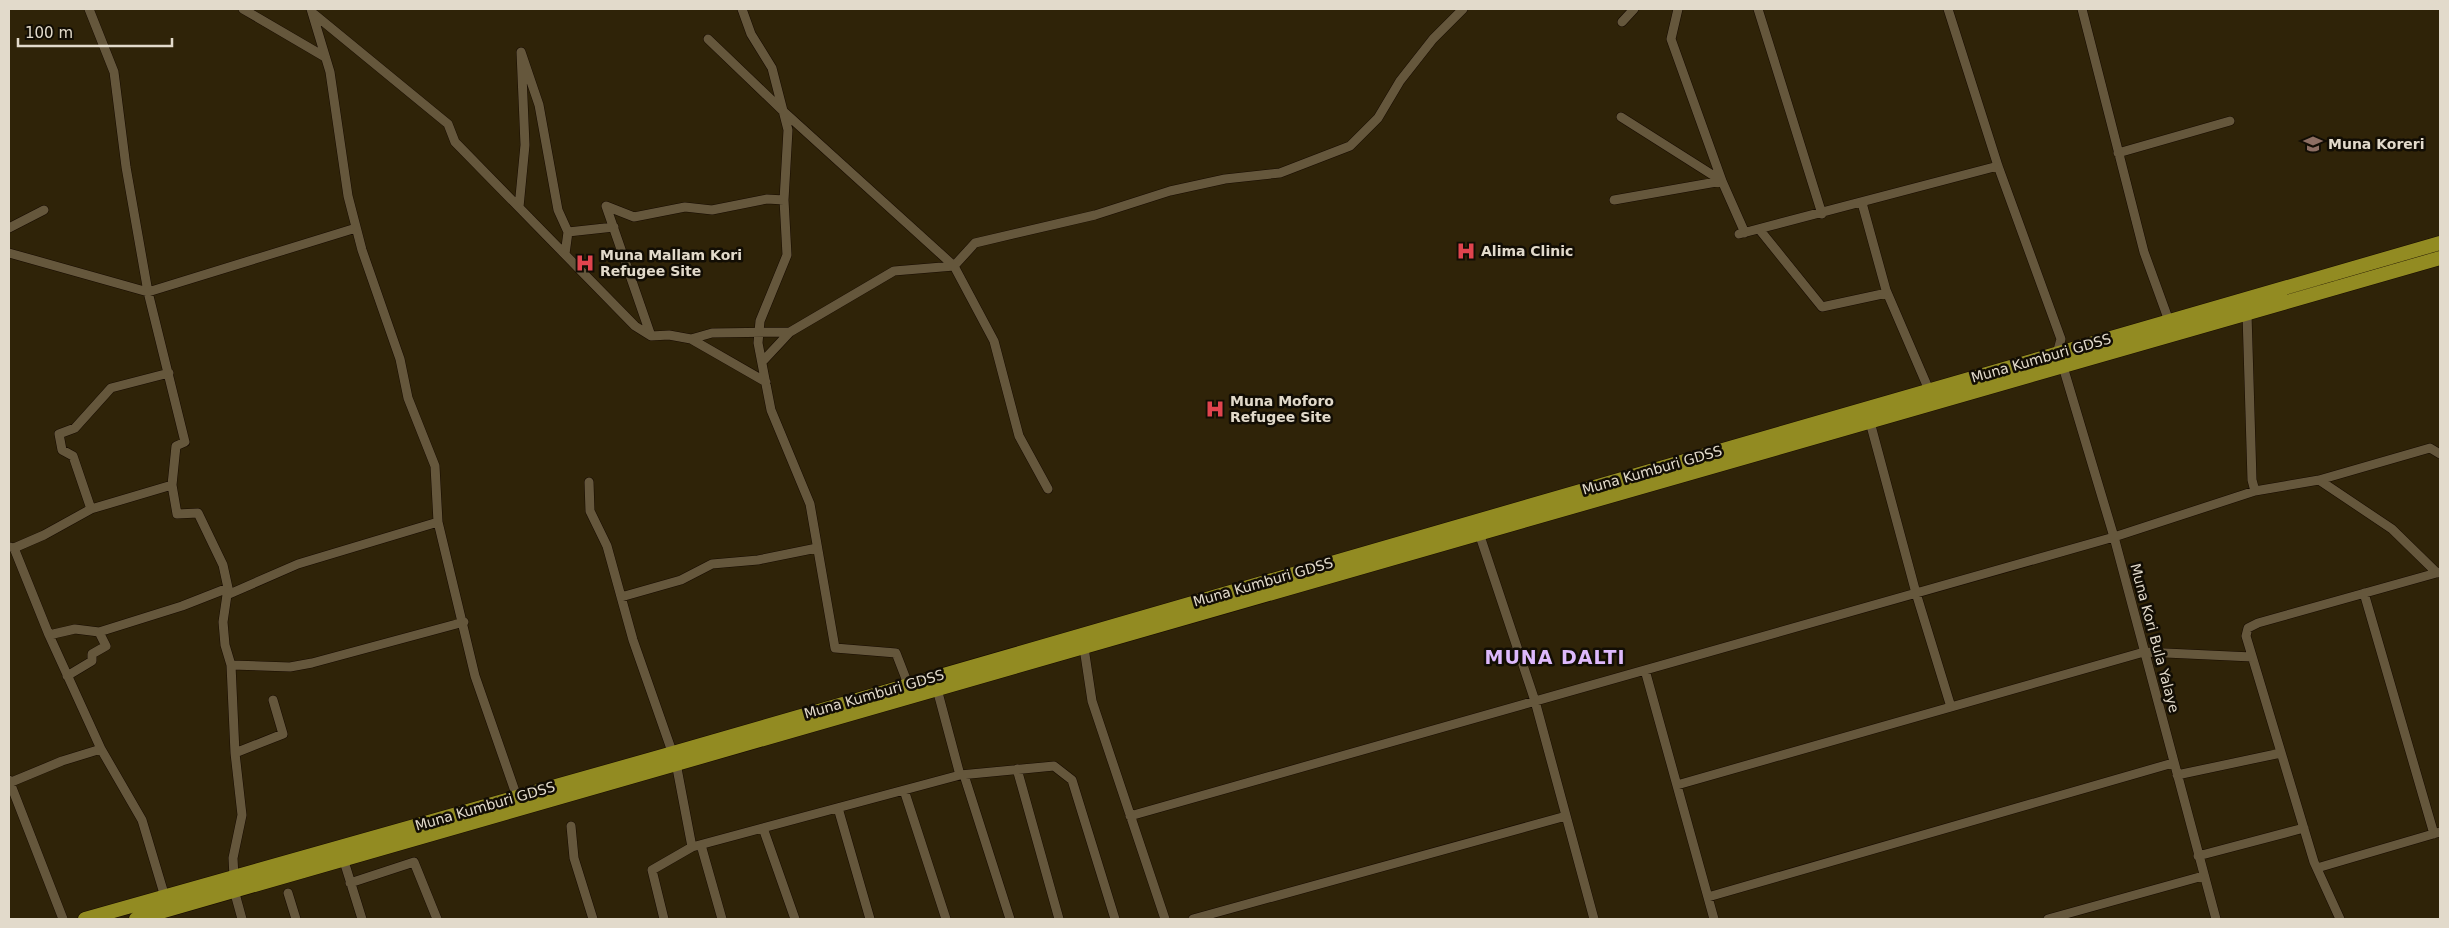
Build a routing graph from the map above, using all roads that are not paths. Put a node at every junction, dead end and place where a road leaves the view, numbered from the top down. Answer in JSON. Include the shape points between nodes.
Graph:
{"nodes":[{"id":1,"x":89,"y":9,"type":"edge"},
{"id":2,"x":243,"y":9,"type":"edge"},
{"id":3,"x":742,"y":9,"type":"edge"},
{"id":4,"x":1464,"y":9,"type":"edge"},
{"id":5,"x":1634,"y":9,"type":"edge"},
{"id":6,"x":1678,"y":9,"type":"edge"},
{"id":7,"x":1758,"y":9,"type":"edge"},
{"id":8,"x":1948,"y":9,"type":"edge"},
{"id":9,"x":2082,"y":9,"type":"edge"},
{"id":10,"x":313,"y":11,"type":"edge"},
{"id":11,"x":1622,"y":22,"type":"dead end"},
{"id":12,"x":708,"y":39,"type":"dead end"},
{"id":13,"x":325,"y":57,"type":"junction"},
{"id":14,"x":784,"y":111,"type":"junction"},
{"id":15,"x":1621,"y":116,"type":"dead end"},
{"id":16,"x":2230,"y":121,"type":"dead end"},
{"id":17,"x":2118,"y":153,"type":"junction"},
{"id":18,"x":1998,"y":166,"type":"junction"},
{"id":19,"x":1722,"y":181,"type":"junction"},
{"id":20,"x":784,"y":200,"type":"junction"},
{"id":21,"x":1614,"y":200,"type":"dead end"},
{"id":22,"x":1862,"y":203,"type":"junction"},
{"id":23,"x":519,"y":207,"type":"junction"},
{"id":24,"x":44,"y":210,"type":"dead end"},
{"id":25,"x":1822,"y":214,"type":"junction"},
{"id":26,"x":614,"y":227,"type":"junction"},
{"id":27,"x":9,"y":228,"type":"edge"},
{"id":28,"x":356,"y":228,"type":"junction"},
{"id":29,"x":1759,"y":229,"type":"junction"},
{"id":30,"x":568,"y":232,"type":"junction"},
{"id":31,"x":2440,"y":243,"type":"edge"},
{"id":32,"x":9,"y":253,"type":"edge"},
{"id":33,"x":565,"y":254,"type":"junction"},
{"id":34,"x":2440,"y":258,"type":"edge"},
{"id":35,"x":954,"y":266,"type":"junction"},
{"id":36,"x":148,"y":292,"type":"junction"},
{"id":37,"x":1887,"y":293,"type":"junction"},
{"id":38,"x":2247,"y":314,"type":"junction"},
{"id":39,"x":2169,"y":321,"type":"junction"},
{"id":40,"x":759,"y":332,"type":"junction"},
{"id":41,"x":790,"y":332,"type":"junction"},
{"id":42,"x":651,"y":336,"type":"junction"},
{"id":43,"x":691,"y":339,"type":"junction"},
{"id":44,"x":2061,"y":359,"type":"junction"},
{"id":45,"x":762,"y":362,"type":"junction"},
{"id":46,"x":169,"y":373,"type":"junction"},
{"id":47,"x":766,"y":382,"type":"junction"},
{"id":48,"x":1929,"y":390,"type":"junction"},
{"id":49,"x":1870,"y":422,"type":"junction"},
{"id":50,"x":2440,"y":454,"type":"edge"},
{"id":51,"x":2319,"y":480,"type":"junction"},
{"id":52,"x":590,"y":482,"type":"dead end"},
{"id":53,"x":172,"y":485,"type":"junction"},
{"id":54,"x":1048,"y":489,"type":"dead end"},
{"id":55,"x":2255,"y":491,"type":"junction"},
{"id":56,"x":91,"y":509,"type":"junction"},
{"id":57,"x":438,"y":522,"type":"junction"},
{"id":58,"x":1479,"y":533,"type":"junction"},
{"id":59,"x":2114,"y":537,"type":"junction"},
{"id":60,"x":11,"y":547,"type":"edge"},
{"id":61,"x":818,"y":548,"type":"junction"},
{"id":62,"x":2439,"y":572,"type":"edge"},
{"id":63,"x":228,"y":591,"type":"junction"},
{"id":64,"x":1916,"y":593,"type":"junction"},
{"id":65,"x":2364,"y":593,"type":"junction"},
{"id":66,"x":621,"y":597,"type":"junction"},
{"id":67,"x":464,"y":622,"type":"junction"},
{"id":68,"x":99,"y":632,"type":"junction"},
{"id":69,"x":49,"y":635,"type":"junction"},
{"id":70,"x":1084,"y":648,"type":"junction"},
{"id":71,"x":2144,"y":652,"type":"junction"},
{"id":72,"x":2252,"y":657,"type":"junction"},
{"id":73,"x":231,"y":666,"type":"junction"},
{"id":74,"x":1645,"y":670,"type":"junction"},
{"id":75,"x":67,"y":676,"type":"junction"},
{"id":76,"x":908,"y":684,"type":"junction"},
{"id":77,"x":937,"y":689,"type":"junction"},
{"id":78,"x":273,"y":700,"type":"dead end"},
{"id":79,"x":1535,"y":701,"type":"junction"},
{"id":80,"x":1951,"y":707,"type":"junction"},
{"id":81,"x":101,"y":749,"type":"junction"},
{"id":82,"x":236,"y":752,"type":"junction"},
{"id":83,"x":2282,"y":753,"type":"junction"},
{"id":84,"x":674,"y":758,"type":"junction"},
{"id":85,"x":2173,"y":763,"type":"junction"},
{"id":86,"x":1017,"y":769,"type":"junction"},
{"id":87,"x":962,"y":775,"type":"junction"},
{"id":88,"x":2178,"y":775,"type":"junction"},
{"id":89,"x":9,"y":782,"type":"edge"},
{"id":90,"x":1677,"y":785,"type":"junction"},
{"id":91,"x":904,"y":790,"type":"junction"},
{"id":92,"x":517,"y":797,"type":"junction"},
{"id":93,"x":838,"y":808,"type":"junction"},
{"id":94,"x":1130,"y":816,"type":"junction"},
{"id":95,"x":1566,"y":816,"type":"junction"},
{"id":96,"x":572,"y":826,"type":"dead end"},
{"id":97,"x":763,"y":828,"type":"junction"},
{"id":98,"x":2304,"y":828,"type":"junction"},
{"id":99,"x":2437,"y":833,"type":"edge"},
{"id":100,"x":697,"y":846,"type":"junction"},
{"id":101,"x":2198,"y":856,"type":"junction"},
{"id":102,"x":343,"y":858,"type":"junction"},
{"id":103,"x":2317,"y":868,"type":"junction"},
{"id":104,"x":2203,"y":876,"type":"junction"},
{"id":105,"x":234,"y":884,"type":"junction"},
{"id":106,"x":350,"y":884,"type":"junction"},
{"id":107,"x":288,"y":893,"type":"dead end"},
{"id":108,"x":165,"y":897,"type":"junction"},
{"id":109,"x":1708,"y":897,"type":"junction"},
{"id":110,"x":62,"y":919,"type":"edge"},
{"id":111,"x":85,"y":919,"type":"edge"},
{"id":112,"x":136,"y":919,"type":"edge"},
{"id":113,"x":242,"y":919,"type":"edge"},
{"id":114,"x":296,"y":919,"type":"edge"},
{"id":115,"x":362,"y":919,"type":"edge"},
{"id":116,"x":437,"y":919,"type":"edge"},
{"id":117,"x":593,"y":919,"type":"edge"},
{"id":118,"x":664,"y":919,"type":"edge"},
{"id":119,"x":722,"y":919,"type":"edge"},
{"id":120,"x":795,"y":919,"type":"edge"},
{"id":121,"x":870,"y":919,"type":"edge"},
{"id":122,"x":946,"y":919,"type":"edge"},
{"id":123,"x":1010,"y":919,"type":"edge"},
{"id":124,"x":1059,"y":919,"type":"edge"},
{"id":125,"x":1115,"y":919,"type":"edge"},
{"id":126,"x":1165,"y":919,"type":"edge"},
{"id":127,"x":1193,"y":919,"type":"edge"},
{"id":128,"x":1594,"y":919,"type":"edge"},
{"id":129,"x":1714,"y":919,"type":"edge"},
{"id":130,"x":2048,"y":919,"type":"edge"},
{"id":131,"x":2216,"y":919,"type":"edge"},
{"id":132,"x":2340,"y":919,"type":"edge"}],
"edges":[{"from":1,"to":36,"type":"street","via":[[114,72],[126,167]]},
{"from":2,"to":13,"type":"street"},
{"from":3,"to":14,"type":"street","via":[[751,34],[772,68]]},
{"from":4,"to":35,"type":"street","via":[[1433,39],[1400,81],[1378,118],[1350,146],[1280,173],[1225,179],[1170,191],[1095,215],[975,243]]},
{"from":5,"to":11,"type":"street"},
{"from":6,"to":19,"type":"street","via":[[1671,39]]},
{"from":7,"to":25,"type":"street"},
{"from":8,"to":18,"type":"street","name":"Muna Kori Bula Yalaye"},
{"from":9,"to":17,"type":"street"},
{"from":10,"to":13,"type":"street"},
{"from":10,"to":23,"type":"street","via":[[448,124],[455,142]]},
{"from":12,"to":14,"type":"street"},
{"from":13,"to":28,"type":"street"},
{"from":14,"to":20,"type":"street","via":[[788,130]]},
{"from":14,"to":35,"type":"street"},
{"from":15,"to":19,"type":"street"},
{"from":16,"to":17,"type":"street"},
{"from":17,"to":39,"type":"street","via":[[2144,252]]},
{"from":18,"to":22,"type":"street"},
{"from":18,"to":44,"type":"street","name":"Muna Kori Bula Yalaye","via":[[2062,339]]},
{"from":19,"to":21,"type":"street"},
{"from":19,"to":29,"type":"street","via":[[1742,234]]},
{"from":20,"to":26,"type":"street","via":[[767,199],[712,210],[685,207],[634,218],[606,206]]},
{"from":20,"to":40,"type":"street","via":[[787,255]]},
{"from":22,"to":25,"type":"street"},
{"from":22,"to":37,"type":"street"},
{"from":23,"to":30,"type":"street","via":[[525,145],[521,52],[539,105],[558,210]]},
{"from":23,"to":33,"type":"street"},
{"from":24,"to":27,"type":"street"},
{"from":25,"to":29,"type":"street"},
{"from":26,"to":30,"type":"street"},
{"from":26,"to":42,"type":"street"},
{"from":28,"to":36,"type":"street"},
{"from":28,"to":57,"type":"street","via":[[400,359],[408,398],[435,466]]},
{"from":29,"to":37,"type":"street","via":[[1822,308]]},
{"from":30,"to":33,"type":"street"},
{"from":31,"to":39,"type":"highway","name":"Muna Kumburi GDSS"},
{"from":32,"to":36,"type":"street"},
{"from":33,"to":42,"type":"street","via":[[635,326]]},
{"from":34,"to":38,"type":"highway","name":"Muna Kumburi GDSS"},
{"from":35,"to":41,"type":"street","via":[[894,271]]},
{"from":35,"to":54,"type":"street","via":[[994,341],[1019,436]]},
{"from":36,"to":46,"type":"street"},
{"from":37,"to":48,"type":"street"},
{"from":38,"to":44,"type":"highway","name":"Muna Kumburi GDSS"},
{"from":38,"to":55,"type":"street","via":[[2248,402]]},
{"from":39,"to":44,"type":"highway","name":"Muna Kumburi GDSS"},
{"from":40,"to":41,"type":"street"},
{"from":40,"to":43,"type":"street","via":[[712,333]]},
{"from":40,"to":45,"type":"street"},
{"from":41,"to":45,"type":"street"},
{"from":42,"to":43,"type":"street"},
{"from":43,"to":47,"type":"street"},
{"from":44,"to":48,"type":"highway","name":"Muna Kumburi GDSS"},
{"from":44,"to":49,"type":"highway","name":"Muna Kumburi GDSS"},
{"from":44,"to":59,"type":"street","name":"Muna Kori Bula Yalaye"},
{"from":45,"to":47,"type":"street"},
{"from":46,"to":53,"type":"street","via":[[185,442],[176,446]]},
{"from":46,"to":56,"type":"street","via":[[111,388],[76,428],[59,434],[62,450],[73,456]]},
{"from":47,"to":61,"type":"street","via":[[771,410],[810,504]]},
{"from":48,"to":76,"type":"highway","name":"Muna Kumburi GDSS"},
{"from":49,"to":58,"type":"highway","name":"Muna Kumburi GDSS"},
{"from":49,"to":64,"type":"street"},
{"from":50,"to":51,"type":"street","via":[[2430,448]]},
{"from":51,"to":55,"type":"street"},
{"from":51,"to":62,"type":"street","via":[[2392,529]]},
{"from":52,"to":66,"type":"street","via":[[590,511],[607,546]]},
{"from":53,"to":56,"type":"street"},
{"from":53,"to":63,"type":"street","via":[[177,514],[198,512],[223,564]]},
{"from":55,"to":59,"type":"street"},
{"from":56,"to":60,"type":"street","via":[[44,535]]},
{"from":57,"to":63,"type":"street","via":[[298,564]]},
{"from":57,"to":67,"type":"street"},
{"from":58,"to":70,"type":"highway","name":"Muna Kumburi GDSS"},
{"from":58,"to":79,"type":"street"},
{"from":59,"to":64,"type":"street"},
{"from":59,"to":71,"type":"street","name":"Muna Kori Bula Yalaye"},
{"from":60,"to":69,"type":"street"},
{"from":61,"to":66,"type":"street","via":[[758,560],[712,564],[681,580]]},
{"from":61,"to":76,"type":"street","via":[[835,648],[896,653]]},
{"from":62,"to":65,"type":"street"},
{"from":63,"to":68,"type":"street"},
{"from":63,"to":73,"type":"street","via":[[223,622]]},
{"from":64,"to":74,"type":"street"},
{"from":64,"to":80,"type":"street"},
{"from":65,"to":72,"type":"street","via":[[2248,628],[2246,636]]},
{"from":65,"to":99,"type":"street"},
{"from":66,"to":84,"type":"street","via":[[632,640]]},
{"from":67,"to":73,"type":"street","via":[[312,663],[290,667]]},
{"from":67,"to":92,"type":"street","via":[[476,676]]},
{"from":68,"to":69,"type":"street","via":[[75,629]]},
{"from":68,"to":75,"type":"street","via":[[106,646],[92,654],[92,661]]},
{"from":69,"to":75,"type":"street"},
{"from":70,"to":77,"type":"highway","name":"Muna Kumburi GDSS"},
{"from":70,"to":94,"type":"street","via":[[1092,702]]},
{"from":71,"to":72,"type":"street"},
{"from":71,"to":80,"type":"street"},
{"from":71,"to":85,"type":"street","name":"Muna Kori Bula Yalaye"},
{"from":72,"to":83,"type":"street"},
{"from":73,"to":82,"type":"street"},
{"from":74,"to":79,"type":"street"},
{"from":74,"to":90,"type":"street"},
{"from":75,"to":81,"type":"street"},
{"from":76,"to":84,"type":"highway","name":"Muna Kumburi GDSS"},
{"from":77,"to":84,"type":"highway","name":"Muna Kumburi GDSS"},
{"from":77,"to":87,"type":"street"},
{"from":78,"to":82,"type":"street","via":[[283,734]]},
{"from":79,"to":94,"type":"street"},
{"from":79,"to":95,"type":"street"},
{"from":80,"to":90,"type":"street"},
{"from":81,"to":89,"type":"street"},
{"from":81,"to":108,"type":"street","via":[[142,820]]},
{"from":82,"to":105,"type":"street","via":[[242,815],[233,858]]},
{"from":83,"to":88,"type":"street"},
{"from":83,"to":98,"type":"street"},
{"from":84,"to":92,"type":"highway","name":"Muna Kumburi GDSS"},
{"from":84,"to":100,"type":"street"},
{"from":84,"to":102,"type":"highway","name":"Muna Kumburi GDSS"},
{"from":85,"to":88,"type":"street","name":"Muna Kori Bula Yalaye"},
{"from":85,"to":109,"type":"street"},
{"from":86,"to":87,"type":"street"},
{"from":86,"to":124,"type":"street"},
{"from":86,"to":125,"type":"street","via":[[1054,766],[1072,780]]},
{"from":87,"to":91,"type":"street"},
{"from":87,"to":123,"type":"street"},
{"from":88,"to":101,"type":"street","name":"Muna Kori Bula Yalaye"},
{"from":89,"to":110,"type":"street"},
{"from":90,"to":109,"type":"street"},
{"from":91,"to":93,"type":"street"},
{"from":91,"to":122,"type":"street"},
{"from":92,"to":105,"type":"highway","name":"Muna Kumburi GDSS"},
{"from":93,"to":97,"type":"street"},
{"from":93,"to":121,"type":"street"},
{"from":94,"to":126,"type":"street"},
{"from":95,"to":127,"type":"street"},
{"from":95,"to":128,"type":"street"},
{"from":96,"to":117,"type":"street","via":[[574,858]]},
{"from":97,"to":100,"type":"street"},
{"from":97,"to":120,"type":"street"},
{"from":98,"to":101,"type":"street"},
{"from":98,"to":103,"type":"street"},
{"from":99,"to":103,"type":"street"},
{"from":100,"to":118,"type":"street","via":[[652,870]]},
{"from":100,"to":119,"type":"street"},
{"from":101,"to":104,"type":"street","name":"Muna Kori Bula Yalaye"},
{"from":102,"to":105,"type":"highway","name":"Muna Kumburi GDSS"},
{"from":102,"to":106,"type":"street"},
{"from":103,"to":132,"type":"street"},
{"from":104,"to":130,"type":"street"},
{"from":104,"to":131,"type":"street","name":"Muna Kori Bula Yalaye"},
{"from":105,"to":108,"type":"highway","name":"Muna Kumburi GDSS"},
{"from":105,"to":112,"type":"highway","name":"Muna Kumburi GDSS"},
{"from":105,"to":113,"type":"street"},
{"from":106,"to":115,"type":"street"},
{"from":106,"to":116,"type":"street","via":[[414,862]]},
{"from":107,"to":114,"type":"street"},
{"from":108,"to":111,"type":"highway","name":"Muna Kumburi GDSS"},
{"from":109,"to":129,"type":"street"}]}
